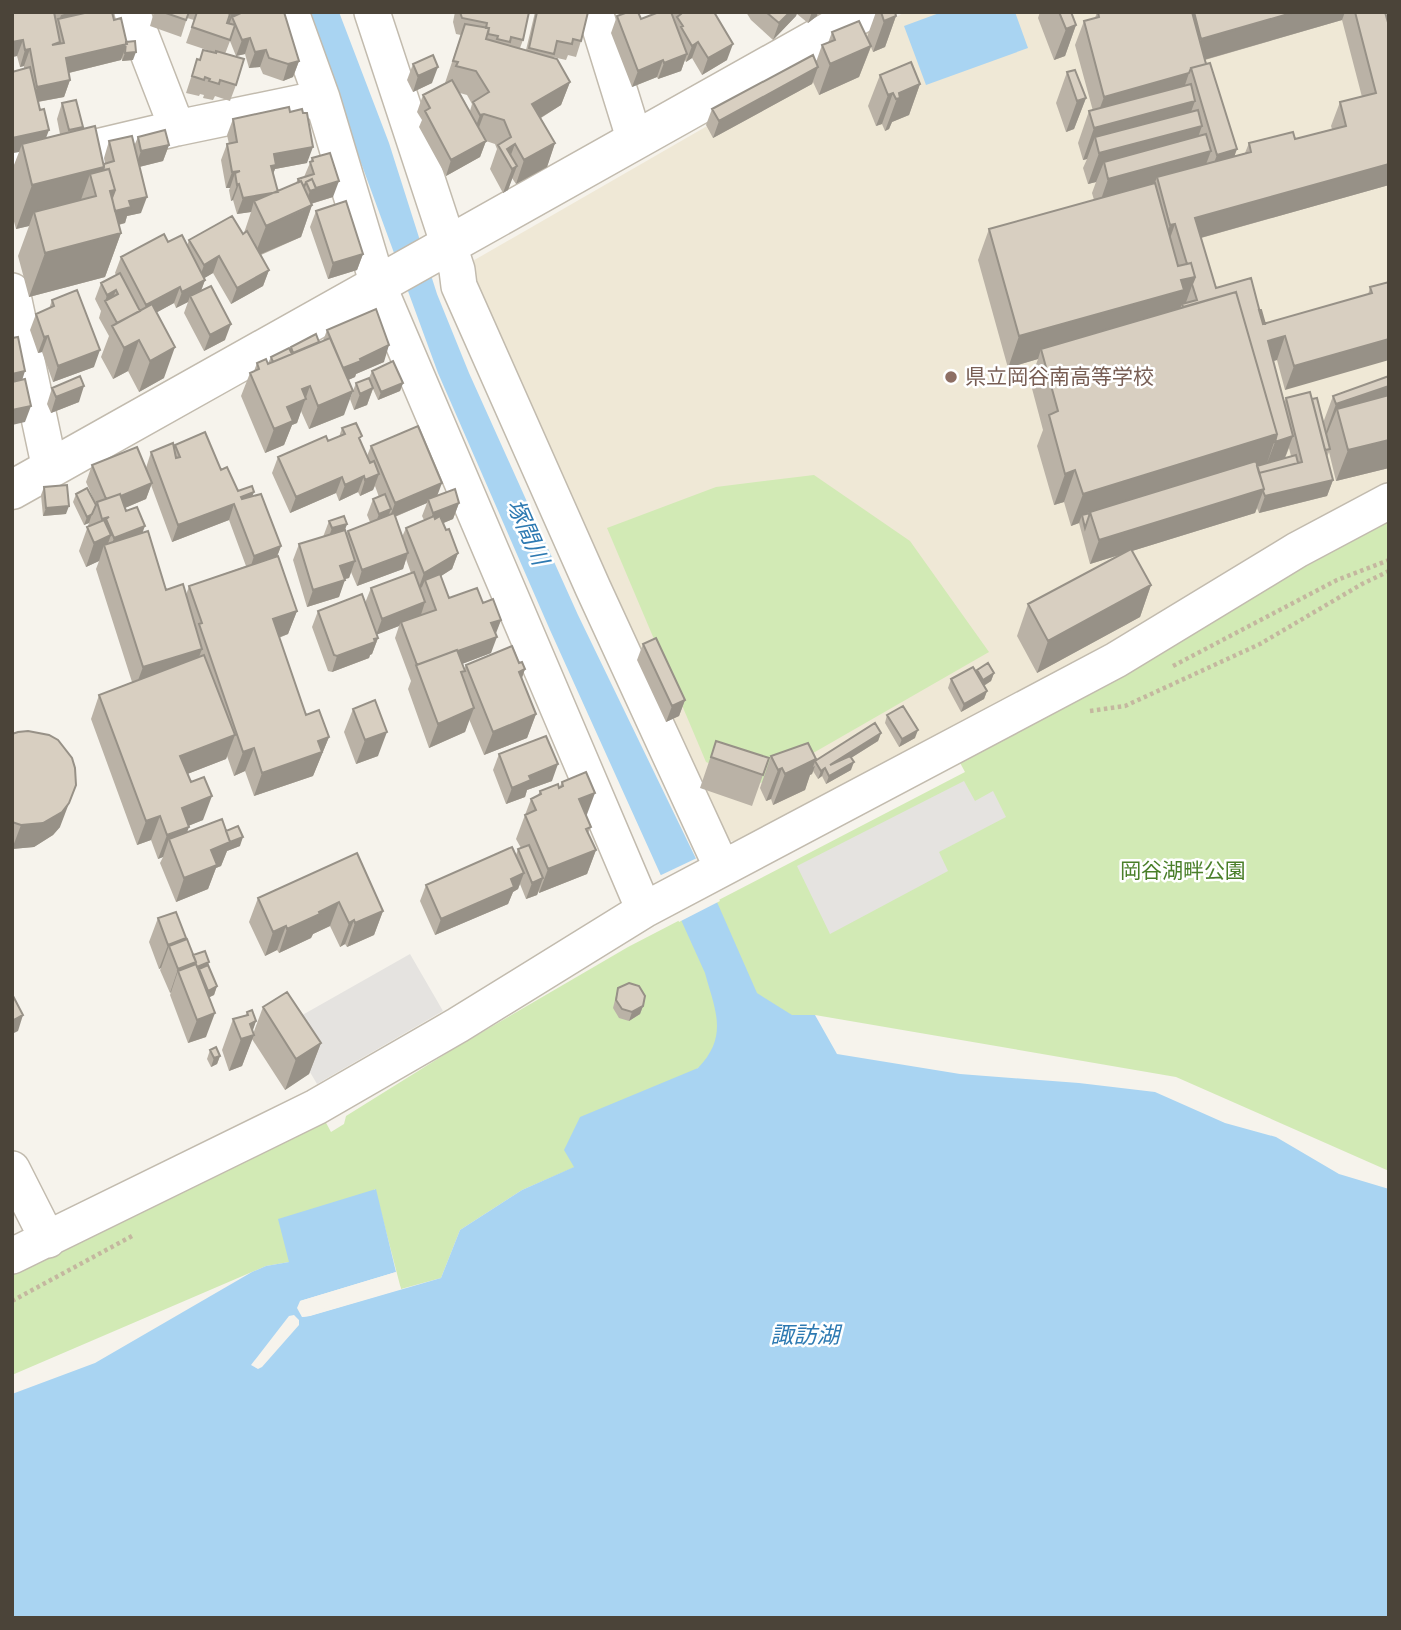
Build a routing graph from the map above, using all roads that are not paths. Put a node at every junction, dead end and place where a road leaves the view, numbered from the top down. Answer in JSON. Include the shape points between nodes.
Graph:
{"nodes":[{"id":1,"x":132,"y":12,"type":"edge"},
{"id":2,"x":291,"y":12,"type":"edge"},
{"id":3,"x":372,"y":12,"type":"edge"},
{"id":4,"x":595,"y":12,"type":"edge"},
{"id":5,"x":864,"y":12,"type":"edge"},
{"id":6,"x":322,"y":98,"type":"junction"},
{"id":7,"x":177,"y":128,"type":"junction"},
{"id":8,"x":635,"y":141,"type":"junction"},
{"id":9,"x":12,"y":167,"type":"edge"},
{"id":10,"x":446,"y":247,"type":"junction"},
{"id":11,"x":385,"y":281,"type":"junction"},
{"id":12,"x":12,"y":291,"type":"edge"},
{"id":13,"x":50,"y":469,"type":"junction"},
{"id":14,"x":12,"y":490,"type":"edge"},
{"id":15,"x":1389,"y":501,"type":"edge"},
{"id":16,"x":718,"y":871,"type":"junction"},
{"id":17,"x":651,"y":906,"type":"junction"},
{"id":18,"x":12,"y":1169,"type":"edge"},
{"id":19,"x":48,"y":1240,"type":"junction"},
{"id":20,"x":12,"y":1256,"type":"edge"}],
"edges":[{"from":1,"to":7,"type":"street"},
{"from":2,"to":6,"type":"street"},
{"from":3,"to":10,"type":"street"},
{"from":4,"to":8,"type":"street"},
{"from":5,"to":8,"type":"street"},
{"from":6,"to":7,"type":"street"},
{"from":6,"to":11,"type":"street"},
{"from":7,"to":9,"type":"street"},
{"from":8,"to":10,"type":"street"},
{"from":10,"to":11,"type":"street"},
{"from":10,"to":16,"type":"street","via":[[459,286]]},
{"from":11,"to":13,"type":"street"},
{"from":11,"to":17,"type":"street"},
{"from":12,"to":13,"type":"street"},
{"from":13,"to":14,"type":"street"},
{"from":15,"to":16,"type":"street","via":[[1297,550],[1116,660]]},
{"from":16,"to":17,"type":"street"},
{"from":17,"to":19,"type":"street","via":[[316,1107]]},
{"from":18,"to":19,"type":"street"},
{"from":19,"to":20,"type":"street"}]}
